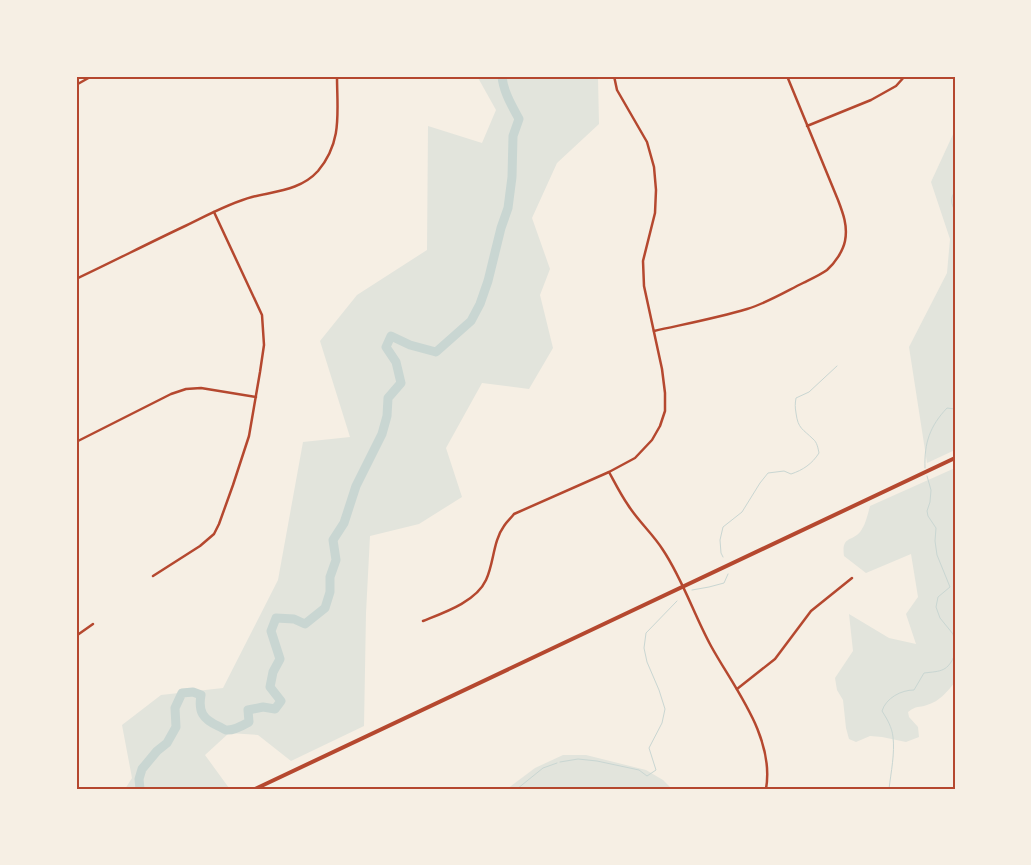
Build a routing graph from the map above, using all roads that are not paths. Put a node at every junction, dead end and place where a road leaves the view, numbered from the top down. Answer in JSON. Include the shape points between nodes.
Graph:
{"nodes":[{"id":1,"x":92,"y":76,"type":"edge"},
{"id":2,"x":336,"y":76,"type":"edge"},
{"id":3,"x":614,"y":76,"type":"edge"},
{"id":4,"x":787,"y":76,"type":"edge"},
{"id":5,"x":905,"y":76,"type":"edge"},
{"id":6,"x":76,"y":85,"type":"edge"},
{"id":7,"x":808,"y":126,"type":"junction"},
{"id":8,"x":214,"y":212,"type":"junction"},
{"id":9,"x":76,"y":279,"type":"edge"},
{"id":10,"x":654,"y":331,"type":"junction"},
{"id":11,"x":256,"y":396,"type":"junction"},
{"id":12,"x":76,"y":442,"type":"edge"},
{"id":13,"x":955,"y":458,"type":"edge"},
{"id":14,"x":609,"y":472,"type":"junction"},
{"id":15,"x":153,"y":576,"type":"dead end"},
{"id":16,"x":852,"y":578,"type":"dead end"},
{"id":17,"x":683,"y":587,"type":"junction"},
{"id":18,"x":423,"y":621,"type":"dead end"},
{"id":19,"x":94,"y":624,"type":"dead end"},
{"id":20,"x":76,"y":636,"type":"edge"},
{"id":21,"x":737,"y":689,"type":"junction"},
{"id":22,"x":255,"y":789,"type":"edge"},
{"id":23,"x":766,"y":789,"type":"edge"}],
"edges":[{"from":1,"to":6,"type":"street"},
{"from":2,"to":8,"type":"street","via":[[338,126],[332,150],[318,171],[300,185],[251,197]]},
{"from":3,"to":10,"type":"street","via":[[617,90],[647,142],[654,166],[655,213],[643,261],[644,286]]},
{"from":4,"to":7,"type":"street"},
{"from":5,"to":7,"type":"street","via":[[896,86],[871,100]]},
{"from":7,"to":10,"type":"street","via":[[844,216],[845,243],[837,258],[811,279],[749,308]]},
{"from":8,"to":9,"type":"street"},
{"from":8,"to":11,"type":"street","via":[[262,315],[264,346]]},
{"from":10,"to":14,"type":"street","via":[[665,412],[652,440],[641,453]]},
{"from":11,"to":12,"type":"street","via":[[186,389]]},
{"from":11,"to":15,"type":"street","via":[[249,436],[214,534]]},
{"from":13,"to":17,"type":"main road"},
{"from":14,"to":17,"type":"street","via":[[628,506],[664,551]]},
{"from":14,"to":18,"type":"street","via":[[514,514],[503,526],[485,582],[478,591],[452,609]]},
{"from":16,"to":21,"type":"street","via":[[812,611],[775,659]]},
{"from":17,"to":21,"type":"street","via":[[711,646]]},
{"from":17,"to":22,"type":"main road"},
{"from":19,"to":20,"type":"street"},
{"from":21,"to":23,"type":"street","via":[[757,729],[765,754]]}]}
